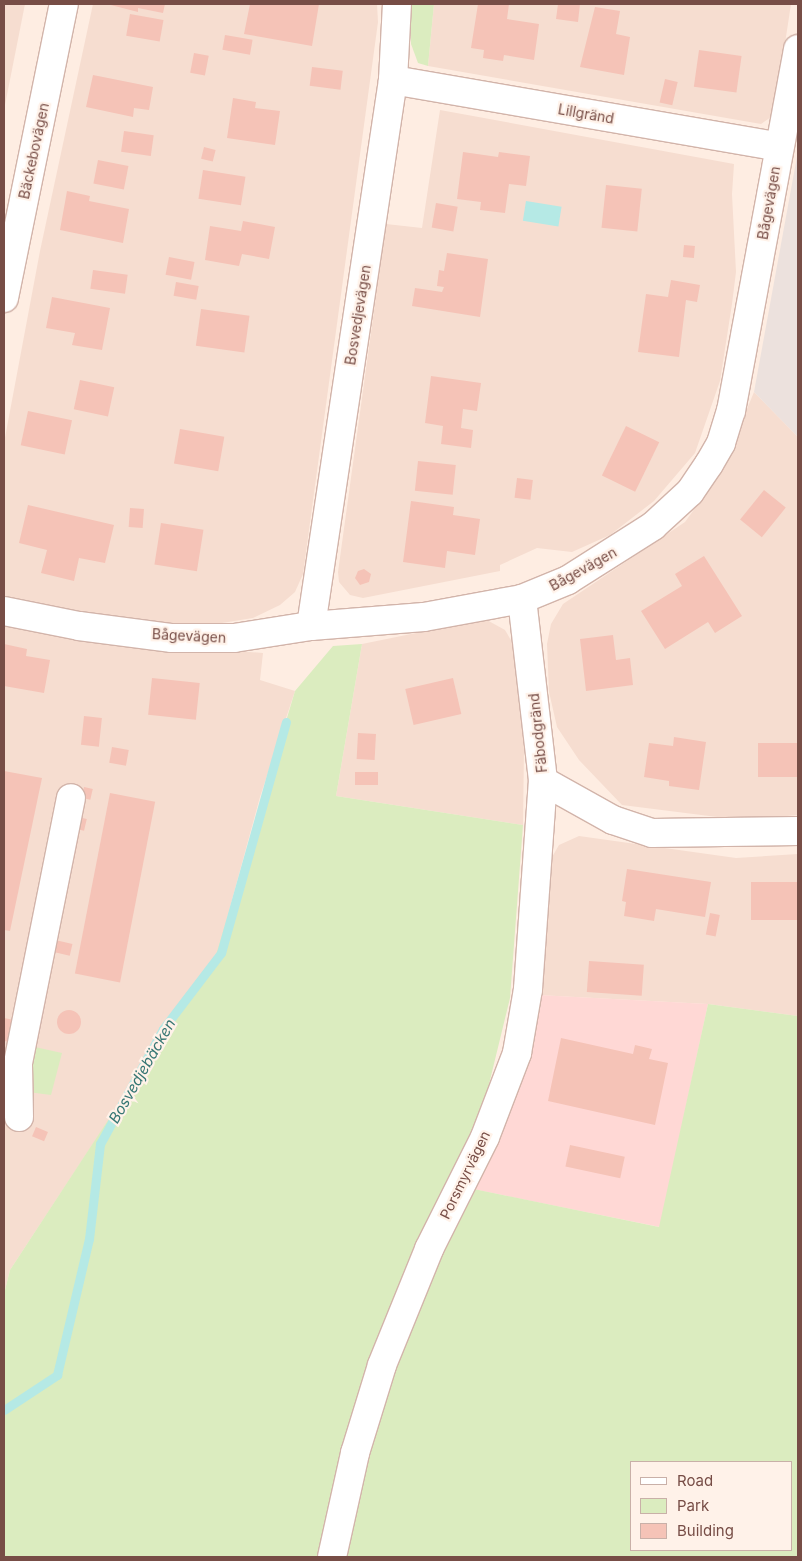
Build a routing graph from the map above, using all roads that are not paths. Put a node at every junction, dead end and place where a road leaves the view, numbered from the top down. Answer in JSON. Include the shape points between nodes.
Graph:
{"nodes":[{"id":1,"x":64,"y":4,"type":"edge"},
{"id":2,"x":397,"y":4,"type":"edge"},
{"id":3,"x":798,"y":49,"type":"edge"},
{"id":4,"x":393,"y":80,"type":"junction"},
{"id":5,"x":779,"y":147,"type":"junction"},
{"id":6,"x":4,"y":298,"type":"edge"},
{"id":7,"x":522,"y":599,"type":"junction"},
{"id":8,"x":4,"y":611,"type":"edge"},
{"id":9,"x":311,"y":626,"type":"junction"},
{"id":10,"x":544,"y":781,"type":"junction"},
{"id":11,"x":71,"y":798,"type":"dead end"},
{"id":12,"x":798,"y":830,"type":"edge"},
{"id":13,"x":11,"y":1061,"type":"edge"},
{"id":14,"x":19,"y":1117,"type":"dead end"},
{"id":15,"x":332,"y":1557,"type":"edge"}],
"edges":[{"from":1,"to":6,"type":"street","name":"Bäckebovägen"},
{"from":2,"to":4,"type":"street","name":"Bosvedjevägen"},
{"from":3,"to":5,"type":"street","name":"Bågevägen"},
{"from":4,"to":5,"type":"street","name":"Lillgränd"},
{"from":4,"to":9,"type":"street","name":"Bosvedjevägen"},
{"from":5,"to":7,"type":"street","name":"Bågevägen","via":[[737,387],[721,443],[684,498],[653,526],[568,580]]},
{"from":7,"to":9,"type":"street","name":"Bågevägen","via":[[424,617]]},
{"from":7,"to":10,"type":"street","name":"Fäbodgränd"},
{"from":8,"to":9,"type":"street","name":"Bågevägen","via":[[79,626],[172,638],[234,638]]},
{"from":10,"to":12,"type":"street","name":"Fäbodgränd","via":[[613,820],[652,833]]},
{"from":10,"to":15,"type":"street","name":"Porsmyrvägen","via":[[528,989],[517,1053],[486,1138],[429,1249],[382,1365],[355,1452]]},
{"from":11,"to":13,"type":"street"},
{"from":13,"to":14,"type":"street"}]}
